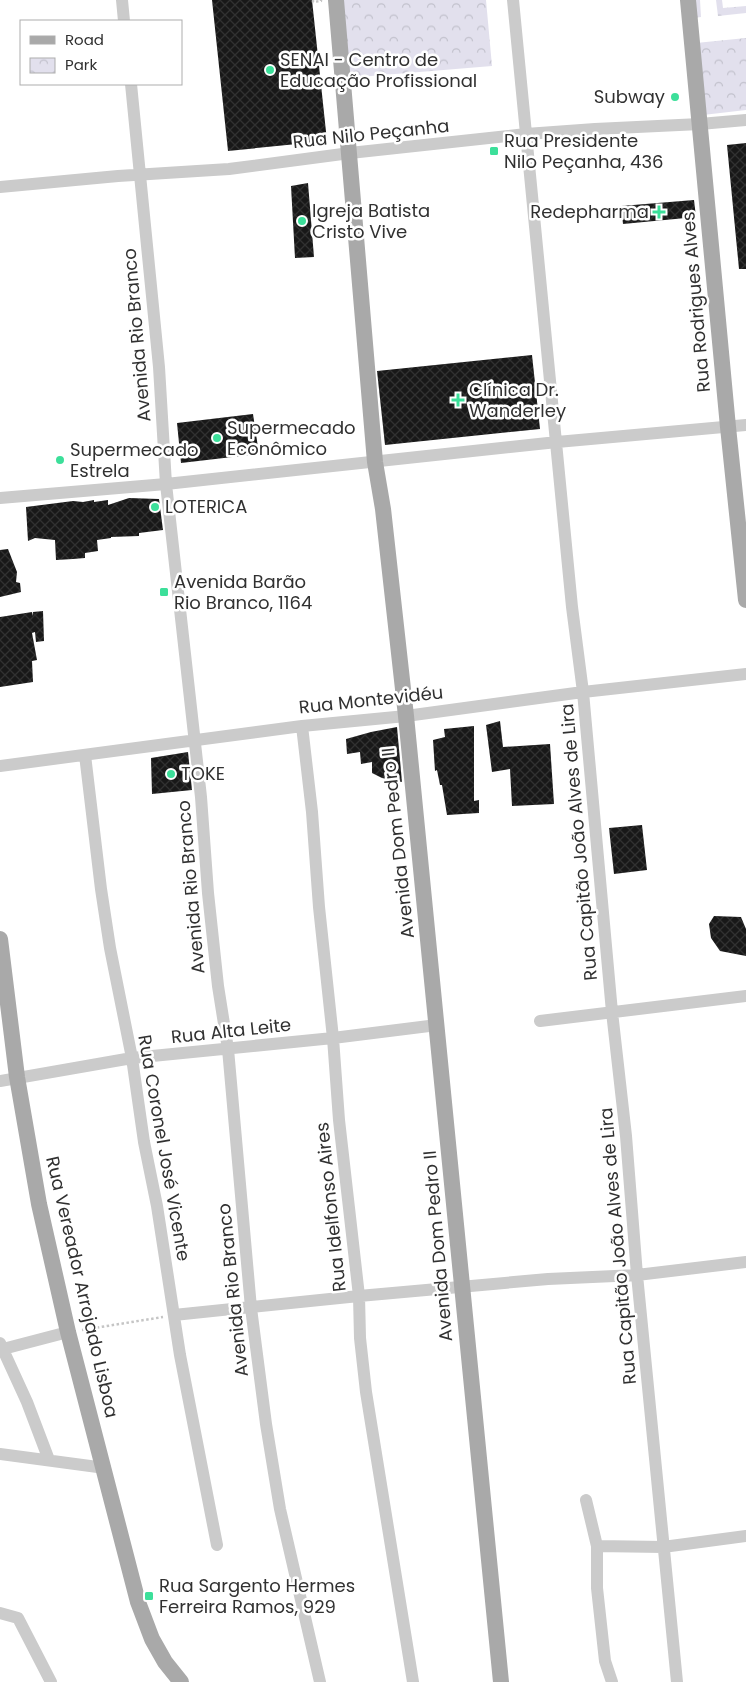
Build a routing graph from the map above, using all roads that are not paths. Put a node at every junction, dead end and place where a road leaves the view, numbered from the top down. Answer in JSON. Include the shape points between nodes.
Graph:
{"nodes":[{"id":1,"x":122,"y":0,"type":"edge"},
{"id":2,"x":513,"y":0,"type":"edge"},
{"id":3,"x":688,"y":0,"type":"edge"},
{"id":4,"x":328,"y":1,"type":"edge"},
{"id":5,"x":124,"y":20,"type":"edge"},
{"id":6,"x":131,"y":85,"type":"edge"},
{"id":7,"x":746,"y":120,"type":"edge"},
{"id":8,"x":700,"y":124,"type":"junction"},
{"id":9,"x":526,"y":134,"type":"junction"},
{"id":10,"x":350,"y":153,"type":"junction"},
{"id":11,"x":141,"y":175,"type":"junction"},
{"id":12,"x":0,"y":187,"type":"edge"},
{"id":13,"x":746,"y":425,"type":"edge"},
{"id":14,"x":728,"y":427,"type":"junction"},
{"id":15,"x":557,"y":442,"type":"junction"},
{"id":16,"x":375,"y":462,"type":"junction"},
{"id":17,"x":166,"y":484,"type":"junction"},
{"id":18,"x":0,"y":498,"type":"edge"},
{"id":19,"x":746,"y":600,"type":"edge"},
{"id":20,"x":746,"y":674,"type":"edge"},
{"id":21,"x":583,"y":692,"type":"junction"},
{"id":22,"x":406,"y":716,"type":"junction"},
{"id":23,"x":302,"y":726,"type":"junction"},
{"id":24,"x":195,"y":740,"type":"junction"},
{"id":25,"x":85,"y":754,"type":"junction"},
{"id":26,"x":0,"y":766,"type":"edge"},
{"id":27,"x":0,"y":938,"type":"edge"},
{"id":28,"x":746,"y":996,"type":"edge"},
{"id":29,"x":612,"y":1012,"type":"junction"},
{"id":30,"x":540,"y":1020,"type":"dead end"},
{"id":31,"x":437,"y":1025,"type":"junction"},
{"id":32,"x":333,"y":1038,"type":"junction"},
{"id":33,"x":228,"y":1049,"type":"junction"},
{"id":34,"x":132,"y":1058,"type":"junction"},
{"id":35,"x":17,"y":1078,"type":"junction"},
{"id":36,"x":0,"y":1081,"type":"edge"},
{"id":37,"x":746,"y":1262,"type":"edge"},
{"id":38,"x":637,"y":1275,"type":"junction"},
{"id":39,"x":462,"y":1288,"type":"junction"},
{"id":40,"x":359,"y":1296,"type":"junction"},
{"id":41,"x":251,"y":1308,"type":"junction"},
{"id":42,"x":174,"y":1315,"type":"junction"},
{"id":43,"x":68,"y":1332,"type":"junction"},
{"id":44,"x":1,"y":1346,"type":"edge"},
{"id":45,"x":0,"y":1454,"type":"edge"},
{"id":46,"x":49,"y":1460,"type":"junction"},
{"id":47,"x":105,"y":1468,"type":"junction"},
{"id":48,"x":586,"y":1500,"type":"dead end"},
{"id":49,"x":746,"y":1536,"type":"edge"},
{"id":50,"x":217,"y":1546,"type":"dead end"},
{"id":51,"x":597,"y":1546,"type":"junction"},
{"id":52,"x":663,"y":1547,"type":"junction"},
{"id":53,"x":0,"y":1613,"type":"edge"},
{"id":54,"x":51,"y":1682,"type":"edge"},
{"id":55,"x":181,"y":1682,"type":"edge"},
{"id":56,"x":320,"y":1682,"type":"edge"},
{"id":57,"x":413,"y":1682,"type":"edge"},
{"id":58,"x":501,"y":1682,"type":"edge"},
{"id":59,"x":612,"y":1682,"type":"edge"},
{"id":60,"x":677,"y":1682,"type":"edge"}],
"edges":[{"from":1,"to":5,"type":"street"},
{"from":2,"to":9,"type":"street","name":"Rua Capitão João Alves de Lira"},
{"from":3,"to":8,"type":"main road","name":"Rua Rodrigues Alves"},
{"from":4,"to":10,"type":"main road","name":"Avenida Dom Pedro II"},
{"from":6,"to":11,"type":"street","name":"Avenida Rio Branco"},
{"from":7,"to":8,"type":"street","name":"Rua Nilo Peçanha"},
{"from":8,"to":9,"type":"street","name":"Rua Nilo Peçanha"},
{"from":8,"to":14,"type":"main road","name":"Rua Rodrigues Alves"},
{"from":9,"to":10,"type":"street","name":"Rua Nilo Peçanha"},
{"from":9,"to":15,"type":"street","name":"Rua Capitão João Alves de Lira"},
{"from":10,"to":11,"type":"street","name":"Rua Nilo Peçanha","via":[[229,169]]},
{"from":10,"to":16,"type":"main road","name":"Avenida Dom Pedro II"},
{"from":11,"to":12,"type":"street","name":"Rua Nilo Peçanha"},
{"from":11,"to":17,"type":"street","name":"Avenida Rio Branco"},
{"from":13,"to":14,"type":"street"},
{"from":14,"to":15,"type":"street"},
{"from":14,"to":19,"type":"main road","name":"Rua Rodrigues Alves"},
{"from":15,"to":16,"type":"street"},
{"from":15,"to":21,"type":"street","name":"Rua Capitão João Alves de Lira"},
{"from":16,"to":17,"type":"street"},
{"from":16,"to":22,"type":"main road","name":"Avenida Dom Pedro II"},
{"from":17,"to":18,"type":"street"},
{"from":17,"to":24,"type":"street","name":"Avenida Rio Branco"},
{"from":20,"to":21,"type":"street","name":"Rua Montevidéu"},
{"from":21,"to":22,"type":"street","name":"Rua Montevidéu"},
{"from":21,"to":29,"type":"street","name":"Rua Capitão João Alves de Lira"},
{"from":22,"to":23,"type":"street","name":"Rua Montevidéu"},
{"from":22,"to":31,"type":"main road","name":"Avenida Dom Pedro II"},
{"from":23,"to":24,"type":"street","name":"Rua Montevidéu"},
{"from":23,"to":32,"type":"street","name":"Rua Idelfonso Aires"},
{"from":24,"to":25,"type":"street","name":"Rua Montevidéu"},
{"from":24,"to":33,"type":"street","name":"Avenida Rio Branco","via":[[218,986]]},
{"from":25,"to":26,"type":"street","name":"Rua Montevidéu"},
{"from":25,"to":34,"type":"street","name":"Rua Coronel José Vicente","via":[[102,897]]},
{"from":27,"to":35,"type":"main road","name":"Rua Vereador Arrojado Lisboa"},
{"from":28,"to":29,"type":"street"},
{"from":29,"to":30,"type":"street"},
{"from":29,"to":38,"type":"street","name":"Rua Capitão João Alves de Lira"},
{"from":31,"to":32,"type":"street","name":"Rua Alta Leite"},
{"from":31,"to":39,"type":"main road","name":"Avenida Dom Pedro II"},
{"from":32,"to":33,"type":"street","name":"Rua Alta Leite"},
{"from":32,"to":40,"type":"street","name":"Rua Idelfonso Aires"},
{"from":33,"to":34,"type":"street","name":"Rua Alta Leite"},
{"from":33,"to":41,"type":"street","name":"Avenida Rio Branco"},
{"from":34,"to":35,"type":"street","name":"Rua Alta Leite"},
{"from":34,"to":42,"type":"street","name":"Rua Coronel José Vicente"},
{"from":35,"to":36,"type":"street","name":"Rua Alta Leite"},
{"from":35,"to":43,"type":"main road","name":"Rua Vereador Arrojado Lisboa","via":[[39,1204]]},
{"from":37,"to":38,"type":"street"},
{"from":38,"to":39,"type":"street","via":[[548,1279]]},
{"from":38,"to":52,"type":"street","name":"Rua Capitão João Alves de Lira"},
{"from":39,"to":40,"type":"street"},
{"from":39,"to":58,"type":"main road","name":"Avenida Dom Pedro II"},
{"from":40,"to":41,"type":"street"},
{"from":40,"to":57,"type":"street","name":"Rua Idelfonso Aires","via":[[366,1392]]},
{"from":41,"to":42,"type":"street"},
{"from":41,"to":56,"type":"street","name":"Avenida Rio Branco","via":[[276,1490]]},
{"from":42,"to":50,"type":"street","name":"Rua Coronel José Vicente"},
{"from":43,"to":44,"type":"street"},
{"from":43,"to":47,"type":"main road","name":"Rua Vereador Arrojado Lisboa"},
{"from":44,"to":46,"type":"street"},
{"from":45,"to":46,"type":"street"},
{"from":46,"to":47,"type":"street"},
{"from":47,"to":55,"type":"main road","name":"Rua Vereador Arrojado Lisboa","via":[[129,1570],[152,1639]]},
{"from":48,"to":51,"type":"street"},
{"from":49,"to":52,"type":"street"},
{"from":51,"to":52,"type":"street"},
{"from":51,"to":59,"type":"street","via":[[601,1630],[605,1661]]},
{"from":52,"to":60,"type":"street","name":"Rua Capitão João Alves de Lira"},
{"from":53,"to":54,"type":"street","via":[[18,1618]]}]}
